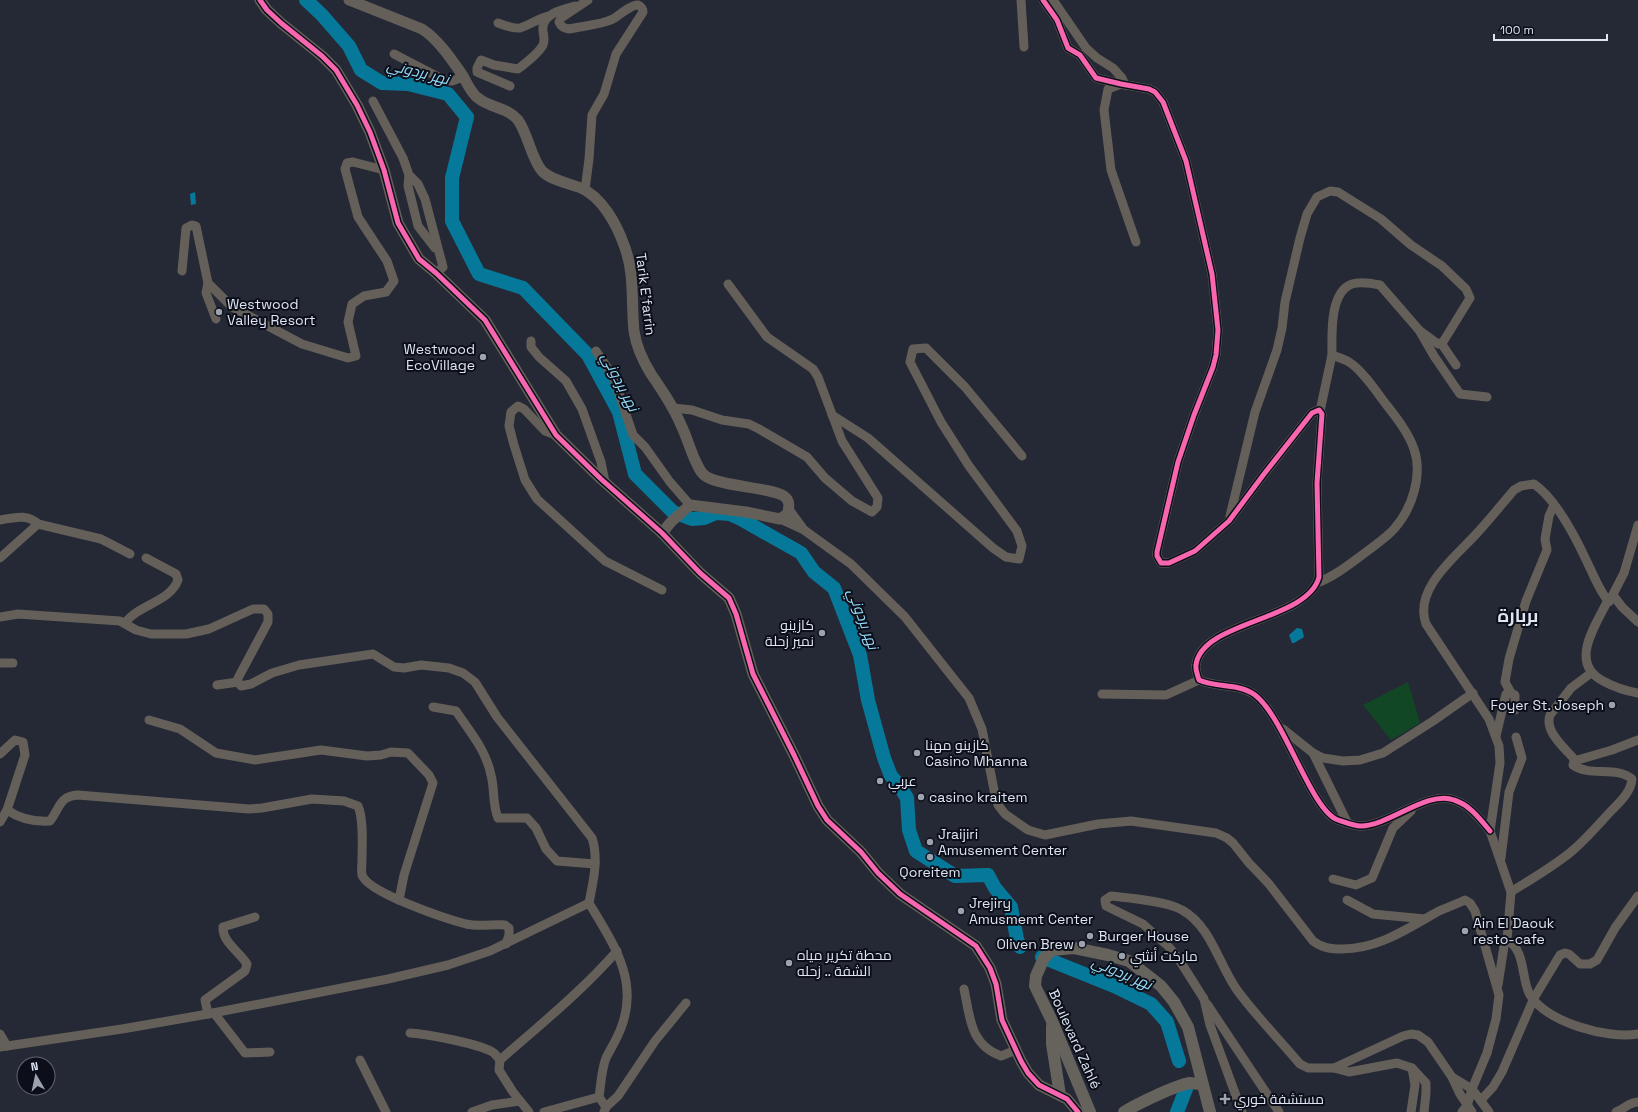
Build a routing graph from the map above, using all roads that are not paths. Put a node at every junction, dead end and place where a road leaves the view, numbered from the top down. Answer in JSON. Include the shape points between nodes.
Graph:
{"nodes":[{"id":1,"x":260,"y":0,"type":"edge"},
{"id":2,"x":349,"y":0,"type":"edge"},
{"id":3,"x":1021,"y":0,"type":"edge"},
{"id":4,"x":1044,"y":0,"type":"edge"},
{"id":5,"x":1053,"y":0,"type":"edge"},
{"id":6,"x":585,"y":2,"type":"edge"},
{"id":7,"x":550,"y":16,"type":"junction"},
{"id":8,"x":498,"y":23,"type":"dead end"},
{"id":9,"x":1024,"y":47,"type":"dead end"},
{"id":10,"x":394,"y":54,"type":"dead end"},
{"id":11,"x":463,"y":77,"type":"junction"},
{"id":12,"x":1123,"y":85,"type":"junction"},
{"id":13,"x":510,"y":86,"type":"dead end"},
{"id":14,"x":373,"y":101,"type":"dead end"},
{"id":15,"x":384,"y":170,"type":"junction"},
{"id":16,"x":409,"y":175,"type":"junction"},
{"id":17,"x":585,"y":190,"type":"junction"},
{"id":18,"x":1136,"y":242,"type":"dead end"},
{"id":19,"x":438,"y":251,"type":"junction"},
{"id":20,"x":182,"y":271,"type":"dead end"},
{"id":21,"x":436,"y":273,"type":"junction"},
{"id":22,"x":208,"y":283,"type":"junction"},
{"id":23,"x":728,"y":284,"type":"dead end"},
{"id":24,"x":216,"y":319,"type":"dead end"},
{"id":25,"x":1419,"y":330,"type":"junction"},
{"id":26,"x":531,"y":341,"type":"dead end"},
{"id":27,"x":1441,"y":343,"type":"junction"},
{"id":28,"x":596,"y":351,"type":"dead end"},
{"id":29,"x":1332,"y":355,"type":"junction"},
{"id":30,"x":1456,"y":365,"type":"dead end"},
{"id":31,"x":1487,"y":397,"type":"dead end"},
{"id":32,"x":673,"y":408,"type":"junction"},
{"id":33,"x":1320,"y":411,"type":"junction"},
{"id":34,"x":832,"y":415,"type":"junction"},
{"id":35,"x":556,"y":435,"type":"junction"},
{"id":36,"x":1022,"y":456,"type":"dead end"},
{"id":37,"x":605,"y":482,"type":"junction"},
{"id":38,"x":1554,"y":505,"type":"junction"},
{"id":39,"x":686,"y":508,"type":"junction"},
{"id":40,"x":788,"y":508,"type":"junction"},
{"id":41,"x":780,"y":519,"type":"junction"},
{"id":42,"x":0,"y":520,"type":"edge"},
{"id":43,"x":1229,"y":521,"type":"junction"},
{"id":44,"x":38,"y":524,"type":"junction"},
{"id":45,"x":1638,"y":525,"type":"edge"},
{"id":46,"x":804,"y":530,"type":"junction"},
{"id":47,"x":662,"y":533,"type":"junction"},
{"id":48,"x":130,"y":554,"type":"dead end"},
{"id":49,"x":0,"y":558,"type":"edge"},
{"id":50,"x":146,"y":558,"type":"dead end"},
{"id":51,"x":1317,"y":583,"type":"junction"},
{"id":52,"x":662,"y":590,"type":"dead end"},
{"id":53,"x":1610,"y":597,"type":"junction"},
{"id":54,"x":0,"y":616,"type":"edge"},
{"id":55,"x":1638,"y":622,"type":"edge"},
{"id":56,"x":124,"y":623,"type":"junction"},
{"id":57,"x":0,"y":663,"type":"edge"},
{"id":58,"x":13,"y":663,"type":"dead end"},
{"id":59,"x":1591,"y":673,"type":"junction"},
{"id":60,"x":1199,"y":680,"type":"junction"},
{"id":61,"x":238,"y":682,"type":"junction"},
{"id":62,"x":217,"y":685,"type":"dead end"},
{"id":63,"x":1638,"y":692,"type":"edge"},
{"id":64,"x":1511,"y":693,"type":"junction"},
{"id":65,"x":1102,"y":694,"type":"dead end"},
{"id":66,"x":1473,"y":694,"type":"junction"},
{"id":67,"x":433,"y":707,"type":"dead end"},
{"id":68,"x":1515,"y":710,"type":"dead end"},
{"id":69,"x":149,"y":720,"type":"dead end"},
{"id":70,"x":1280,"y":727,"type":"junction"},
{"id":71,"x":1496,"y":737,"type":"junction"},
{"id":72,"x":1516,"y":737,"type":"dead end"},
{"id":73,"x":1638,"y":740,"type":"edge"},
{"id":74,"x":1313,"y":753,"type":"junction"},
{"id":75,"x":0,"y":754,"type":"edge"},
{"id":76,"x":1576,"y":760,"type":"junction"},
{"id":77,"x":1635,"y":778,"type":"edge"},
{"id":78,"x":1416,"y":807,"type":"junction"},
{"id":79,"x":7,"y":810,"type":"junction"},
{"id":80,"x":0,"y":822,"type":"edge"},
{"id":81,"x":1347,"y":822,"type":"junction"},
{"id":82,"x":1490,"y":831,"type":"junction"},
{"id":83,"x":1501,"y":860,"type":"junction"},
{"id":84,"x":595,"y":864,"type":"junction"},
{"id":85,"x":1333,"y":879,"type":"dead end"},
{"id":86,"x":1511,"y":892,"type":"junction"},
{"id":87,"x":1638,"y":896,"type":"edge"},
{"id":88,"x":399,"y":900,"type":"junction"},
{"id":89,"x":1347,"y":900,"type":"dead end"},
{"id":90,"x":589,"y":903,"type":"junction"},
{"id":91,"x":255,"y":917,"type":"dead end"},
{"id":92,"x":1427,"y":919,"type":"junction"},
{"id":93,"x":1507,"y":940,"type":"junction"},
{"id":94,"x":506,"y":944,"type":"junction"},
{"id":95,"x":617,"y":951,"type":"junction"},
{"id":96,"x":964,"y":989,"type":"dead end"},
{"id":97,"x":1497,"y":989,"type":"junction"},
{"id":98,"x":1534,"y":998,"type":"junction"},
{"id":99,"x":1204,"y":999,"type":"junction"},
{"id":100,"x":686,"y":1003,"type":"dead end"},
{"id":101,"x":211,"y":1013,"type":"junction"},
{"id":102,"x":1052,"y":1021,"type":"junction"},
{"id":103,"x":410,"y":1033,"type":"dead end"},
{"id":104,"x":0,"y":1034,"type":"edge"},
{"id":105,"x":1638,"y":1034,"type":"edge"},
{"id":106,"x":3,"y":1046,"type":"edge"},
{"id":107,"x":1016,"y":1050,"type":"junction"},
{"id":108,"x":270,"y":1052,"type":"dead end"},
{"id":109,"x":360,"y":1060,"type":"dead end"},
{"id":110,"x":500,"y":1060,"type":"junction"},
{"id":111,"x":1334,"y":1068,"type":"junction"},
{"id":112,"x":1412,"y":1068,"type":"junction"},
{"id":113,"x":1452,"y":1077,"type":"junction"},
{"id":114,"x":1202,"y":1084,"type":"junction"},
{"id":115,"x":1472,"y":1089,"type":"junction"},
{"id":116,"x":1060,"y":1095,"type":"junction"},
{"id":117,"x":599,"y":1098,"type":"junction"},
{"id":118,"x":1481,"y":1100,"type":"junction"},
{"id":119,"x":520,"y":1101,"type":"junction"},
{"id":120,"x":1638,"y":1102,"type":"edge"},
{"id":121,"x":605,"y":1110,"type":"edge"},
{"id":122,"x":1467,"y":1110,"type":"edge"},
{"id":123,"x":386,"y":1112,"type":"edge"},
{"id":124,"x":472,"y":1112,"type":"edge"},
{"id":125,"x":529,"y":1112,"type":"edge"},
{"id":126,"x":544,"y":1112,"type":"edge"},
{"id":127,"x":1078,"y":1112,"type":"edge"},
{"id":128,"x":1090,"y":1112,"type":"edge"},
{"id":129,"x":1124,"y":1112,"type":"edge"},
{"id":130,"x":1210,"y":1112,"type":"edge"},
{"id":131,"x":1242,"y":1112,"type":"edge"},
{"id":132,"x":1279,"y":1112,"type":"edge"},
{"id":133,"x":1411,"y":1112,"type":"edge"},
{"id":134,"x":1424,"y":1112,"type":"edge"},
{"id":135,"x":1489,"y":1112,"type":"edge"},
{"id":136,"x":1616,"y":1112,"type":"edge"}],
"edges":[{"from":1,"to":15,"type":"street","via":[[281,23],[336,70],[370,132]]},
{"from":2,"to":11,"type":"street","name":"Tarik E'farrin","via":[[431,35]]},
{"from":3,"to":9,"type":"street"},
{"from":4,"to":12,"type":"street","via":[[1057,20],[1068,48],[1080,55],[1096,78]]},
{"from":5,"to":12,"type":"street","via":[[1086,48],[1113,68],[1122,78]]},
{"from":6,"to":7,"type":"street"},
{"from":6,"to":17,"type":"street","via":[[561,18],[561,26],[569,29],[603,23],[638,5],[643,12],[616,54],[604,94],[592,115]]},
{"from":7,"to":8,"type":"street","via":[[520,28]]},
{"from":7,"to":13,"type":"street","via":[[545,20],[543,27],[542,46],[518,69],[481,60],[477,72]]},
{"from":10,"to":11,"type":"street","via":[[444,80],[452,81]]},
{"from":11,"to":17,"type":"street","name":"Tarik E'farrin","via":[[477,98],[503,109],[517,119],[542,171]]},
{"from":12,"to":18,"type":"street","via":[[1108,89],[1104,110],[1111,170]]},
{"from":12,"to":43,"type":"street","via":[[1149,89],[1163,102],[1186,160],[1212,274],[1218,322],[1216,355],[1178,462],[1157,556],[1161,562],[1169,564],[1179,560],[1195,551]]},
{"from":14,"to":16,"type":"street"},
{"from":15,"to":21,"type":"street","via":[[398,223],[419,259]]},
{"from":15,"to":22,"type":"street","via":[[353,162],[348,163],[345,169],[358,217],[387,261],[394,280],[386,292],[364,296],[352,304],[348,322],[356,356],[348,358],[302,344],[232,307]]},
{"from":16,"to":19,"type":"street","via":[[418,184],[425,199]]},
{"from":16,"to":19,"type":"street","via":[[408,186],[418,226]]},
{"from":17,"to":32,"type":"street","name":"Tarik E'farrin","via":[[603,207],[625,246],[631,272],[634,329],[638,345],[649,371]]},
{"from":19,"to":21,"type":"street","via":[[443,266]]},
{"from":20,"to":22,"type":"street","via":[[186,228],[196,226]]},
{"from":21,"to":35,"type":"street","via":[[485,320]]},
{"from":22,"to":24,"type":"street","via":[[206,293]]},
{"from":23,"to":34,"type":"street","via":[[767,337],[813,369]]},
{"from":25,"to":27,"type":"street","via":[[1438,344]]},
{"from":25,"to":29,"type":"street","via":[[1380,285],[1360,282],[1350,284],[1337,298]]},
{"from":25,"to":31,"type":"street","via":[[1460,394]]},
{"from":26,"to":37,"type":"street","via":[[531,348],[539,358],[566,381],[582,410],[601,462]]},
{"from":27,"to":30,"type":"street"},
{"from":27,"to":43,"type":"street","via":[[1470,300],[1466,289],[1442,266],[1381,219],[1338,192],[1330,191],[1317,197],[1307,214],[1300,238],[1277,350],[1255,412]]},
{"from":28,"to":39,"type":"street","via":[[613,376],[633,435],[645,447]]},
{"from":29,"to":33,"type":"street"},
{"from":29,"to":51,"type":"street","via":[[1349,362],[1360,372],[1406,431],[1414,450],[1416,476],[1413,495],[1395,528],[1348,566],[1329,579]]},
{"from":32,"to":34,"type":"street","via":[[692,410],[759,429],[807,457],[825,478],[852,501],[872,512],[877,507],[878,498],[842,441]]},
{"from":32,"to":40,"type":"street","name":"Tarik E'farrin","via":[[702,474],[732,485],[776,492],[786,497]]},
{"from":33,"to":43,"type":"street","via":[[1312,413]]},
{"from":33,"to":51,"type":"street","via":[[1322,415],[1317,483]]},
{"from":34,"to":36,"type":"street","via":[[868,438],[993,548],[1006,557],[1019,559],[1022,546],[1018,531],[969,466],[942,422],[910,362],[913,349],[926,348],[965,387]]},
{"from":35,"to":37,"type":"street"},
{"from":35,"to":52,"type":"street","via":[[545,431],[524,409],[518,406],[511,412],[509,426],[516,452],[525,480],[537,499],[605,561]]},
{"from":37,"to":47,"type":"street"},
{"from":38,"to":53,"type":"street"},
{"from":38,"to":64,"type":"street","via":[[1549,516],[1546,550],[1526,602],[1509,659],[1505,682]]},
{"from":38,"to":66,"type":"street","via":[[1534,484],[1514,490],[1478,533],[1449,561],[1428,592],[1423,614],[1426,624]]},
{"from":39,"to":41,"type":"street","via":[[746,512]]},
{"from":39,"to":47,"type":"street"},
{"from":40,"to":41,"type":"street","via":[[786,516]]},
{"from":40,"to":46,"type":"street"},
{"from":41,"to":46,"type":"street"},
{"from":42,"to":44,"type":"street","via":[[25,517],[33,519]]},
{"from":44,"to":48,"type":"street","via":[[101,539]]},
{"from":44,"to":49,"type":"street"},
{"from":45,"to":53,"type":"street","via":[[1624,573]]},
{"from":46,"to":92,"type":"street","via":[[851,564],[905,617],[968,698],[982,729],[998,804],[1005,814],[1028,830],[1045,835],[1098,824],[1131,821],[1216,833],[1233,843],[1269,884],[1313,942],[1330,949],[1353,949],[1382,941]]},
{"from":47,"to":107,"type":"street","via":[[700,573],[729,598],[753,674],[827,820],[900,894],[976,946],[990,968],[996,984],[1002,1020]]},
{"from":50,"to":56,"type":"street","via":[[176,574],[178,580],[171,592],[136,612]]},
{"from":51,"to":60,"type":"street","via":[[1309,593],[1285,608],[1211,641],[1200,655],[1196,666]]},
{"from":53,"to":55,"type":"street"},
{"from":53,"to":59,"type":"street","via":[[1590,637],[1586,651],[1586,662]]},
{"from":54,"to":56,"type":"street","via":[[41,615]]},
{"from":56,"to":61,"type":"street","via":[[151,634],[186,634],[209,629],[246,611],[264,609],[268,614],[268,622],[240,673]]},
{"from":57,"to":58,"type":"street"},
{"from":59,"to":63,"type":"street","via":[[1613,686]]},
{"from":59,"to":76,"type":"street","via":[[1565,694],[1548,720],[1553,734]]},
{"from":60,"to":65,"type":"street","via":[[1166,695]]},
{"from":60,"to":70,"type":"street","via":[[1254,694]]},
{"from":61,"to":62,"type":"street"},
{"from":61,"to":84,"type":"street","via":[[245,686],[272,673],[299,665],[373,654],[394,667],[431,665],[463,673],[475,682],[497,717],[592,838]]},
{"from":64,"to":68,"type":"street","via":[[1515,695]]},
{"from":64,"to":71,"type":"street","via":[[1506,694]]},
{"from":66,"to":71,"type":"street","via":[[1489,718]]},
{"from":66,"to":74,"type":"street","via":[[1383,753],[1360,760],[1343,761],[1323,758]]},
{"from":67,"to":84,"type":"street","via":[[456,711],[480,744],[492,777],[494,807],[498,818],[527,818],[536,828],[546,849],[557,861]]},
{"from":69,"to":88,"type":"street","via":[[180,729],[216,753],[255,760],[321,750],[368,756],[391,752],[408,753],[429,775],[432,783]]},
{"from":70,"to":74,"type":"street"},
{"from":70,"to":81,"type":"street","via":[[1317,800],[1329,815],[1336,820]]},
{"from":71,"to":82,"type":"street","via":[[1500,763]]},
{"from":72,"to":83,"type":"street","via":[[1522,758],[1509,792]]},
{"from":73,"to":76,"type":"street"},
{"from":74,"to":81,"type":"street"},
{"from":75,"to":79,"type":"street","via":[[16,740],[23,742],[25,755]]},
{"from":76,"to":77,"type":"street","via":[[1573,766],[1577,768],[1627,774]]},
{"from":77,"to":86,"type":"street","via":[[1625,796],[1577,846]]},
{"from":78,"to":81,"type":"street","via":[[1377,823],[1362,826]]},
{"from":78,"to":82,"type":"street","via":[[1438,798],[1453,799],[1467,807]]},
{"from":78,"to":85,"type":"street","via":[[1393,828],[1372,878],[1356,885]]},
{"from":79,"to":80,"type":"street"},
{"from":79,"to":88,"type":"street","via":[[18,817],[50,821],[61,802],[72,796],[249,809],[312,799],[350,802],[358,806],[361,815],[361,868],[364,879]]},
{"from":82,"to":83,"type":"street"},
{"from":83,"to":86,"type":"street"},
{"from":84,"to":90,"type":"street"},
{"from":86,"to":93,"type":"street"},
{"from":87,"to":98,"type":"street","via":[[1614,928],[1597,960],[1590,964],[1580,964],[1569,954],[1560,955]]},
{"from":88,"to":94,"type":"street","via":[[420,910],[467,924],[505,925],[509,928]]},
{"from":89,"to":92,"type":"street","via":[[1373,914]]},
{"from":90,"to":94,"type":"street"},
{"from":90,"to":95,"type":"street"},
{"from":91,"to":101,"type":"street","via":[[223,927],[227,940],[247,964],[245,972],[205,1000]]},
{"from":92,"to":97,"type":"street","via":[[1465,900],[1470,903],[1475,911]]},
{"from":93,"to":97,"type":"street"},
{"from":93,"to":98,"type":"street","via":[[1513,943],[1518,951],[1530,994]]},
{"from":94,"to":101,"type":"street","via":[[448,966]]},
{"from":95,"to":110,"type":"street","via":[[580,989]]},
{"from":95,"to":117,"type":"street","via":[[626,978],[626,1007],[622,1027],[606,1058]]},
{"from":96,"to":107,"type":"street","via":[[973,1031],[980,1043],[1001,1056]]},
{"from":97,"to":115,"type":"street","via":[[1497,1014],[1488,1053]]},
{"from":98,"to":105,"type":"street","via":[[1545,1010],[1583,1028],[1619,1036]]},
{"from":98,"to":118,"type":"street","via":[[1502,1072]]},
{"from":99,"to":111,"type":"street","via":[[1169,947],[1143,924],[1106,906],[1105,900],[1111,896],[1182,909],[1196,920],[1236,989],[1300,1064],[1312,1068]]},
{"from":99,"to":131,"type":"street","via":[[1210,1025]]},
{"from":99,"to":132,"type":"street"},
{"from":100,"to":121,"type":"street"},
{"from":101,"to":106,"type":"street"},
{"from":101,"to":108,"type":"street","via":[[245,1053]]},
{"from":102,"to":114,"type":"main road","name":"Boulevard Zahlé","via":[[1035,986],[1036,976],[1044,958],[1052,950],[1074,948],[1129,961],[1161,986],[1180,1011],[1188,1027]]},
{"from":102,"to":116,"type":"main road","via":[[1052,1044]]},
{"from":102,"to":128,"type":"main road","name":"Boulevard Zahlé"},
{"from":103,"to":110,"type":"street","via":[[426,1034],[478,1047],[493,1052]]},
{"from":104,"to":106,"type":"street"},
{"from":107,"to":116,"type":"street","via":[[1028,1073],[1039,1085]]},
{"from":109,"to":123,"type":"street"},
{"from":110,"to":119,"type":"street","via":[[499,1070]]},
{"from":111,"to":112,"type":"street","via":[[1349,1072],[1397,1063]]},
{"from":111,"to":113,"type":"street","via":[[1411,1034],[1422,1036],[1428,1042]]},
{"from":112,"to":133,"type":"street","via":[[1416,1085]]},
{"from":112,"to":134,"type":"street","via":[[1425,1081]]},
{"from":113,"to":115,"type":"street"},
{"from":113,"to":122,"type":"street"},
{"from":114,"to":129,"type":"main road","via":[[1189,1083]]},
{"from":114,"to":130,"type":"main road","name":"Boulevard Zahlé"},
{"from":115,"to":118,"type":"street"},
{"from":115,"to":122,"type":"street"},
{"from":116,"to":127,"type":"street"},
{"from":117,"to":121,"type":"street"},
{"from":117,"to":126,"type":"street"},
{"from":118,"to":135,"type":"street"},
{"from":119,"to":124,"type":"street","via":[[492,1105]]},
{"from":119,"to":125,"type":"street"},
{"from":120,"to":136,"type":"street","via":[[1633,1102]]}]}
